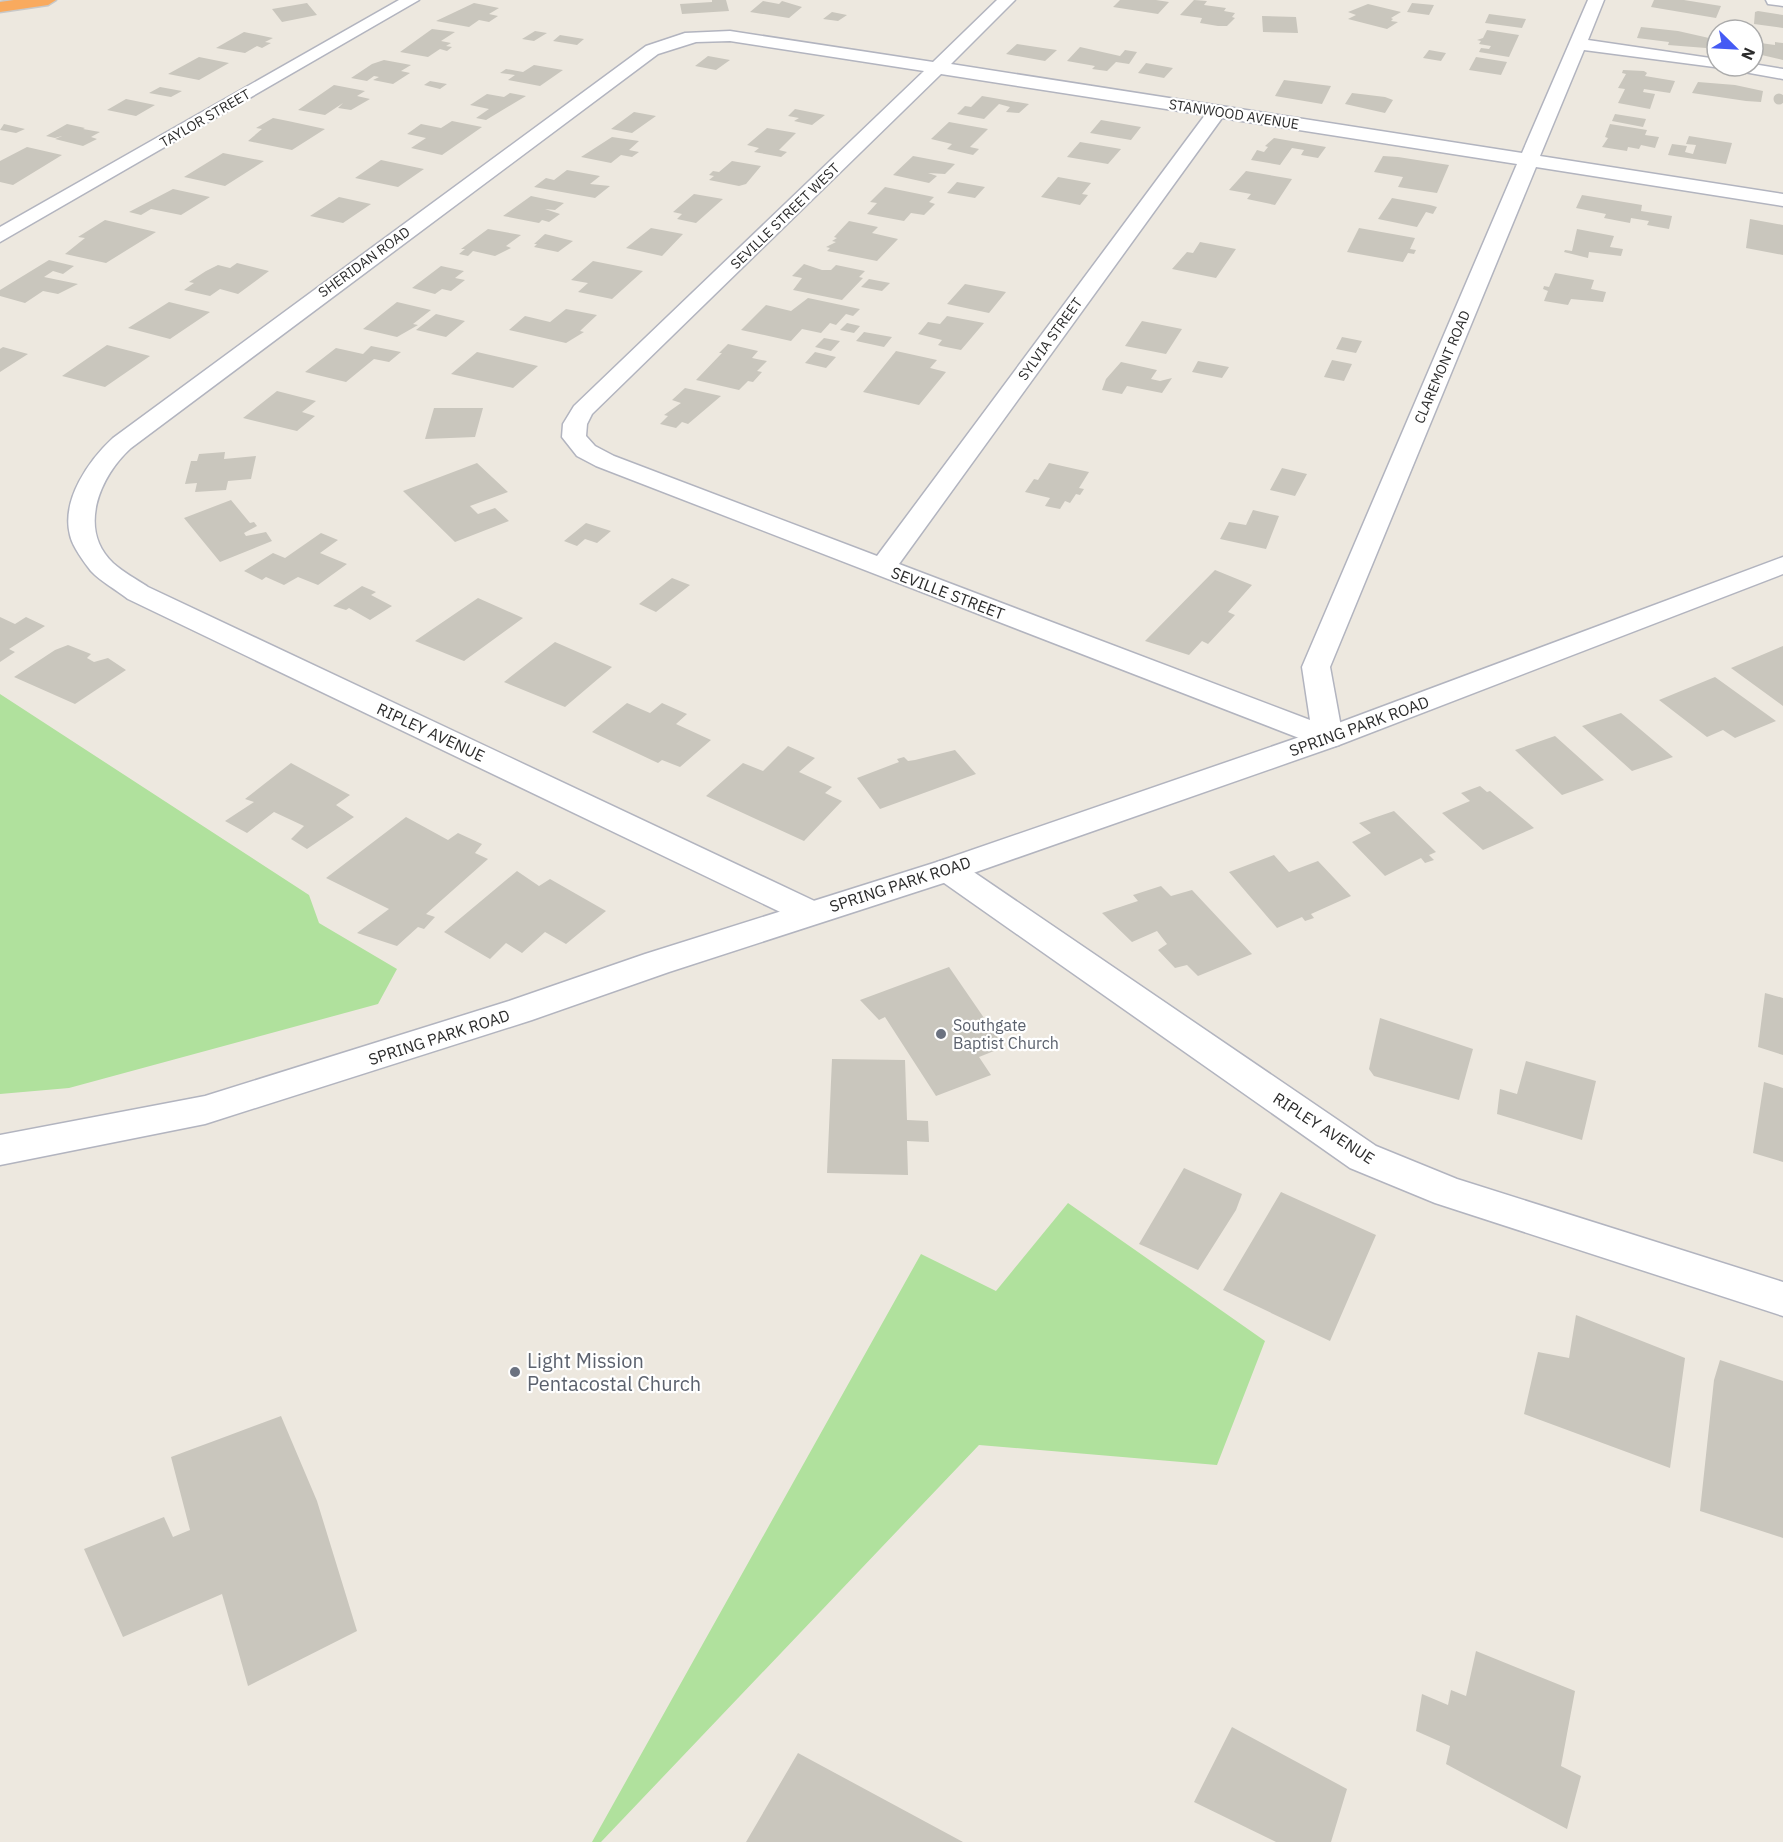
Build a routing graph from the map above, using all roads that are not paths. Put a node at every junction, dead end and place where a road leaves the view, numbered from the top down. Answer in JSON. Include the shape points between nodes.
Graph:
{"nodes":[{"id":1,"x":48,"y":0,"type":"edge"},
{"id":2,"x":411,"y":0,"type":"edge"},
{"id":3,"x":1007,"y":0,"type":"edge"},
{"id":4,"x":1596,"y":0,"type":"edge"},
{"id":5,"x":1774,"y":0,"type":"edge"},
{"id":6,"x":1783,"y":1,"type":"edge"},
{"id":7,"x":0,"y":7,"type":"edge"},
{"id":8,"x":685,"y":38,"type":"joint"},
{"id":9,"x":1578,"y":44,"type":"junction"},
{"id":10,"x":1705,"y":62,"type":"edge"},
{"id":11,"x":939,"y":68,"type":"junction"},
{"id":12,"x":1765,"y":71,"type":"edge"},
{"id":13,"x":1783,"y":74,"type":"edge"},
{"id":14,"x":1218,"y":111,"type":"junction"},
{"id":15,"x":1529,"y":161,"type":"junction"},
{"id":16,"x":1783,"y":200,"type":"edge"},
{"id":17,"x":0,"y":236,"type":"edge"},
{"id":18,"x":574,"y":437,"type":"joint"},
{"id":19,"x":81,"y":520,"type":"joint"},
{"id":20,"x":1783,"y":565,"type":"edge"},
{"id":21,"x":882,"y":568,"type":"junction"},
{"id":22,"x":1328,"y":738,"type":"junction"},
{"id":23,"x":948,"y":870,"type":"junction"},
{"id":24,"x":810,"y":913,"type":"junction"},
{"id":25,"x":0,"y":1150,"type":"edge"},
{"id":26,"x":1783,"y":1299,"type":"edge"}],
"edges":[{"from":1,"to":7,"type":"highway"},
{"from":2,"to":17,"type":"street","name":"TAYLOR STREET"},
{"from":3,"to":11,"type":"street","name":"SEVILLE STREET WEST"},
{"from":4,"to":9,"type":"street","name":"CLAREMONT ROAD"},
{"from":5,"to":6,"type":"street"},
{"from":8,"to":11,"type":"street","name":"STANWOOD AVENUE","via":[[742,37]]},
{"from":8,"to":19,"type":"street","name":"SHERIDAN ROAD","via":[[652,50],[122,443],[90,483]]},
{"from":9,"to":10,"type":"street"},
{"from":9,"to":15,"type":"street","name":"CLAREMONT ROAD"},
{"from":11,"to":14,"type":"street","name":"STANWOOD AVENUE"},
{"from":11,"to":18,"type":"street","name":"SEVILLE STREET WEST","via":[[582,411]]},
{"from":12,"to":13,"type":"street"},
{"from":14,"to":15,"type":"street","name":"STANWOOD AVENUE"},
{"from":14,"to":21,"type":"street","name":"SYLVIA STREET"},
{"from":15,"to":16,"type":"street","name":"STANWOOD AVENUE"},
{"from":15,"to":22,"type":"street","name":"CLAREMONT ROAD","via":[[1316,667]]},
{"from":18,"to":21,"type":"street","name":"SEVILLE STREET","via":[[605,461]]},
{"from":19,"to":24,"type":"street","name":"RIPLEY AVENUE","via":[[83,537],[102,567],[138,593]]},
{"from":20,"to":22,"type":"street","name":"SPRING PARK ROAD"},
{"from":21,"to":22,"type":"street","name":"SEVILLE STREET"},
{"from":22,"to":23,"type":"street","name":"SPRING PARK ROAD"},
{"from":23,"to":24,"type":"street","name":"SPRING PARK ROAD"},
{"from":23,"to":26,"type":"street","name":"RIPLEY AVENUE","via":[[1363,1157],[1448,1192]]},
{"from":24,"to":25,"type":"street","name":"SPRING PARK ROAD","via":[[520,1011],[205,1110]]}]}
